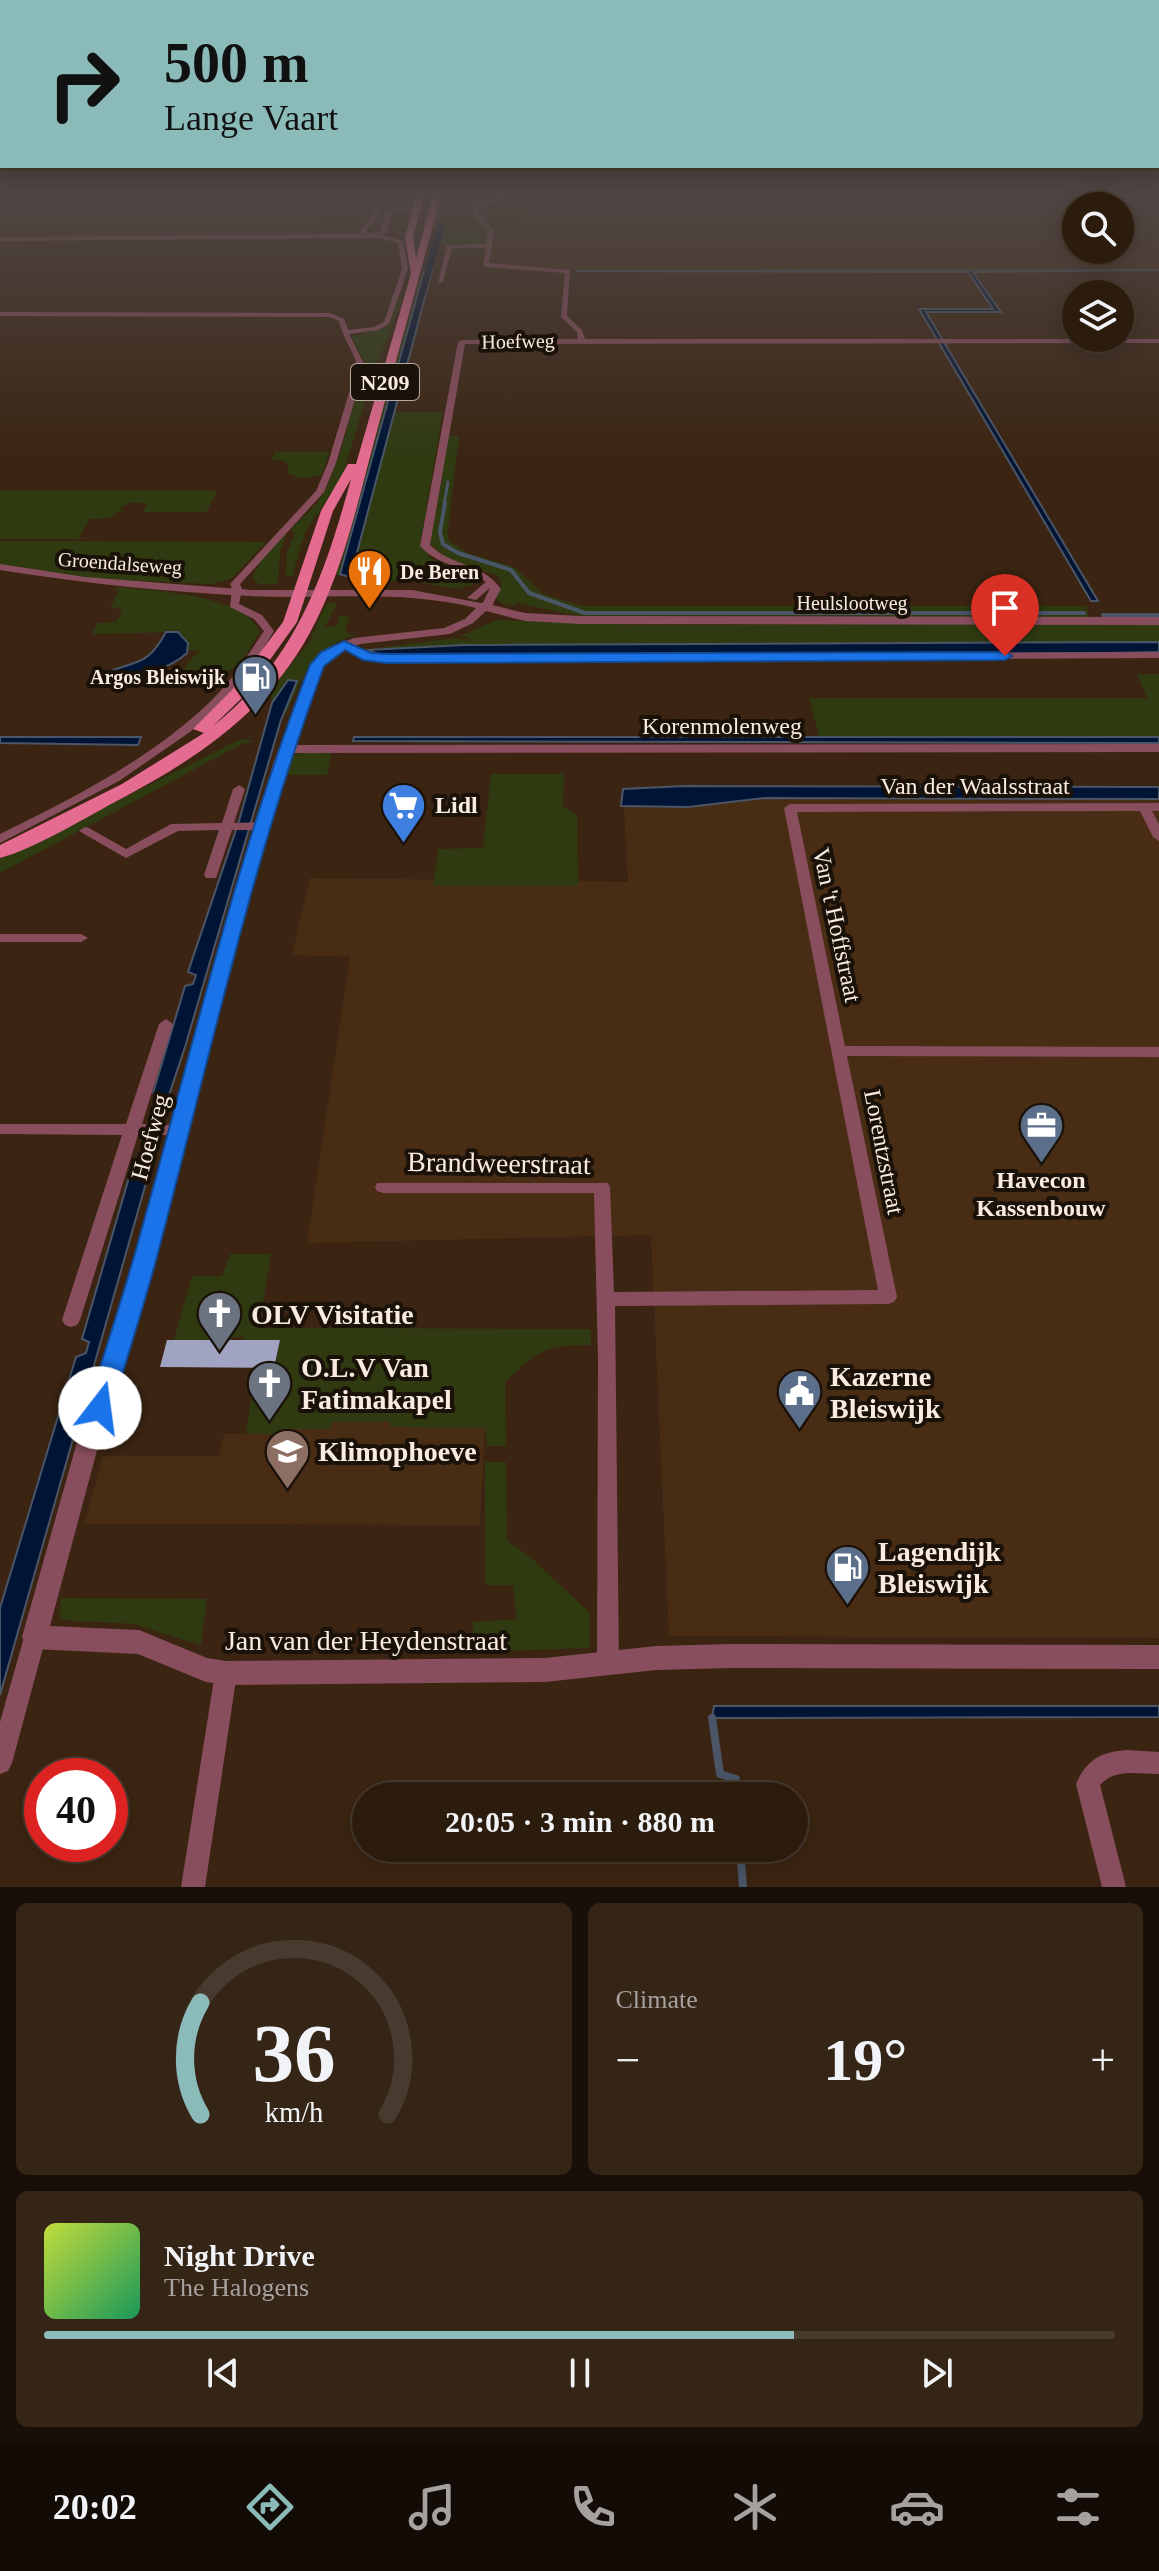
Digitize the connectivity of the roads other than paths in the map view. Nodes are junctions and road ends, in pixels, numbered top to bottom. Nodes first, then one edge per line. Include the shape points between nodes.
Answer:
1 (401, 280) edge
2 (410, 280) edge
3 (416, 280) edge
4 (567, 280) edge
5 (0, 314) edge
6 (344, 333) junction
7 (582, 341) junction
8 (1159, 341) edge
9 (0, 567) edge
10 (492, 582) junction
11 (237, 589) junction
12 (324, 589) junction
13 (301, 590) junction
14 (470, 601) junction
15 (486, 605) junction
16 (1159, 621) edge
17 (452, 628) junction
18 (344, 645) junction
19 (1159, 655) edge
20 (1159, 748) edge
21 (285, 749) junction
22 (239, 789) dead end
23 (117, 791) junction
24 (1144, 807) junction
25 (1159, 807) edge
26 (790, 808) joint
27 (231, 826) junction
28 (259, 826) junction
29 (85, 831) dead end
30 (1159, 837) edge
31 (0, 839) edge
32 (0, 852) edge
33 (211, 875) dead end
34 (5, 938) edge
35 (81, 938) dead end
36 (0, 954) edge
37 (166, 1024) dead end
38 (840, 1051) junction
39 (1159, 1052) edge
40 (0, 1129) edge
41 (178, 1130) junction
42 (130, 1131) junction
43 (383, 1187) dead end
44 (604, 1299) junction
45 (71, 1320) dead end
46 (35, 1637) junction
47 (1159, 1657) edge
48 (608, 1665) junction
49 (226, 1673) junction
50 (0, 1763) edge
51 (1159, 1763) edge
52 (193, 1887) edge
53 (1114, 1887) edge

1 - 6 street via 381,328
2 - 13 main road, N209 via 352,468 327,511
3 - 12 main road, N209
4 - 7 street, Hoefweg via 564,317 580,331
5 - 6 street via 324,314 340,317
6 - 11 street via 361,366 326,479 309,506 263,550
7 - 8 street
7 - 10 street, Hoefweg via 462,342 425,546
9 - 11 street, Groendalseweg via 85,580
10 - 14 street
10 - 15 street via 496,589
11 - 13 street, Groendalseweg
11 - 31 street via 234,605 258,617 269,631 220,697 188,728 132,768
12 - 13 street, Groendalseweg
12 - 14 street, Heulslootweg
12 - 23 main road, N209 via 297,644 245,708 187,753
13 - 23 main road, N209 via 290,622 238,693 186,741
14 - 15 street, Heulslootweg
14 - 17 street
15 - 16 street, Heulslootweg via 525,617 620,621
15 - 17 street
17 - 18 street
18 - 19 street via 386,659
18 - 21 street, Hoefweg via 317,665
20 - 21 street, Korenmolenweg
21 - 28 street, Hoefweg
22 - 27 street
23 - 32 main road, N209
24 - 25 street, Van der Waalsstraat
24 - 26 street, Van der Waalsstraat
24 - 30 street
26 - 38 street, Van 't Hoffstraat
27 - 28 street
27 - 29 street via 175,827 126,854
27 - 33 street
28 - 41 street, Hoefweg
34 - 35 street
34 - 36 street
37 - 42 street, Hoefweg
38 - 39 street
38 - 44 street, Lorentzstraat via 888,1297
40 - 42 street
41 - 42 street
41 - 46 street, Hoefweg
42 - 45 street, Hoefweg
43 - 44 street, Brandweerstraat via 602,1187
44 - 48 street
46 - 49 street, Jan van der Heydenstraat via 139,1642
46 - 50 street, Hoefweg
47 - 48 street, Jan van der Heydenstraat via 730,1656
48 - 49 street, Jan van der Heydenstraat
49 - 52 street
51 - 53 street via 1104,1763 1088,1784

